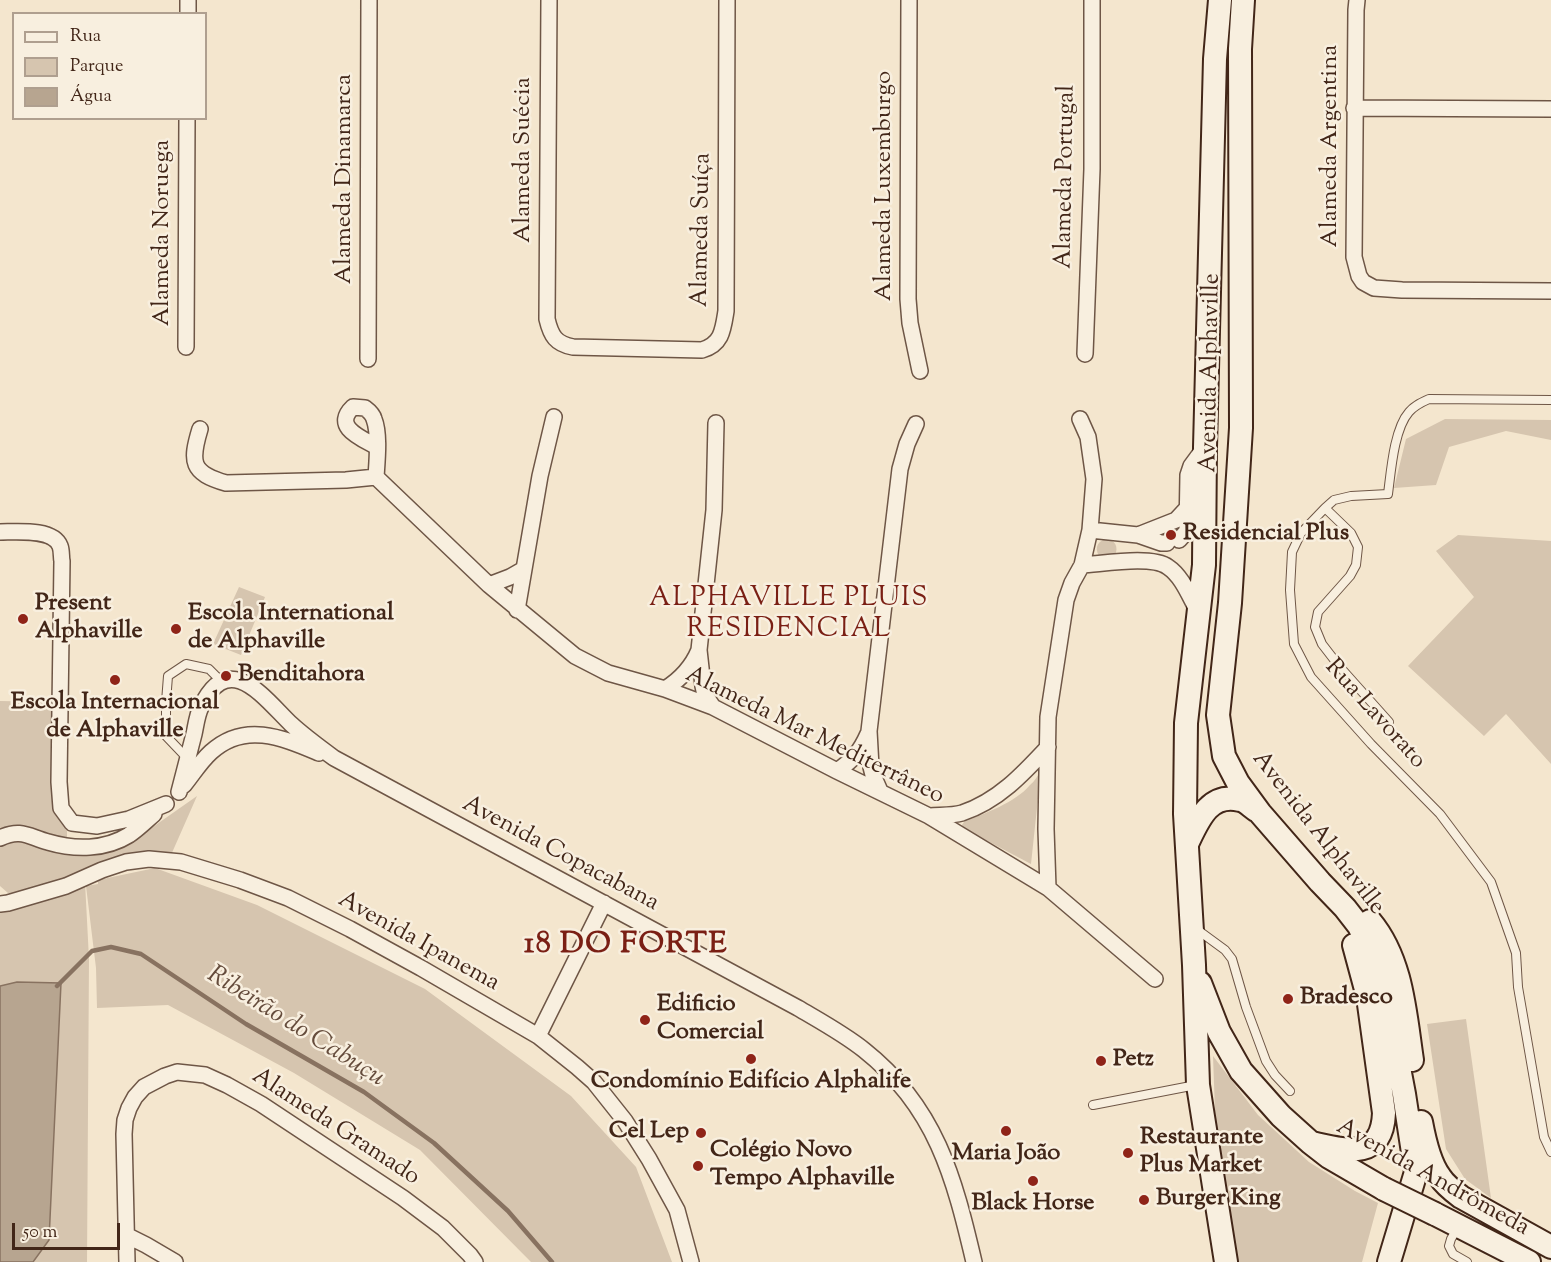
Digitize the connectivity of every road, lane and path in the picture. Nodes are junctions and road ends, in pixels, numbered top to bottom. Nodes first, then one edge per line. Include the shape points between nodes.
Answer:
1 (369, 0) edge
2 (549, 0) edge
3 (727, 0) edge
4 (909, 0) edge
5 (1092, 0) edge
6 (1220, 0) edge
7 (1243, 0) edge
8 (1357, 0) edge
9 (1354, 108) junction
10 (1551, 110) edge
11 (187, 120) edge
12 (1551, 291) edge
13 (547, 319) joint
14 (186, 347) dead end
15 (1085, 354) dead end
16 (368, 359) dead end
17 (920, 371) dead end
18 (1551, 400) edge
19 (554, 417) dead end
20 (1080, 419) dead end
21 (716, 423) dead end
22 (916, 424) dead end
23 (200, 429) dead end
24 (377, 447) dead end
25 (1205, 447) junction
26 (1240, 454) junction
27 (376, 477) junction
28 (1188, 507) junction
29 (1325, 508) junction
30 (1090, 530) junction
31 (0, 532) edge
32 (1134, 534) junction
33 (1127, 561) junction
34 (1082, 565) junction
35 (524, 569) junction
36 (489, 585) junction
37 (518, 610) junction
38 (1199, 615) junction
39 (699, 650) junction
40 (222, 682) junction
41 (666, 689) junction
42 (713, 707) junction
43 (1389, 722) dead end
44 (869, 731) junction
45 (1048, 747) junction
46 (188, 758) junction
47 (334, 758) junction
48 (837, 771) junction
49 (880, 791) junction
50 (179, 792) junction
51 (166, 804) junction
52 (1260, 813) junction
53 (929, 816) junction
54 (0, 838) edge
55 (1187, 844) junction
56 (1301, 859) junction
57 (1048, 888) junction
58 (3, 902) edge
59 (604, 903) junction
60 (1345, 908) junction
61 (1192, 925) junction
62 (1194, 965) junction
63 (1155, 979) dead end
64 (538, 1036) junction
65 (1198, 1085) junction
66 (1290, 1091) dead end
67 (1093, 1106) dead end
68 (1311, 1143) junction
69 (1551, 1152) edge
70 (1458, 1225) junction
71 (126, 1235) junction
72 (1551, 1247) edge
73 (127, 1262) edge
74 (175, 1262) edge
75 (475, 1262) edge
76 (691, 1262) edge
77 (975, 1262) edge
78 (1226, 1262) edge
79 (1389, 1262) edge
80 (1467, 1262) edge
81 (1528, 1262) edge

1 - 16 street, Alameda Dinamarca
2 - 13 street, Alameda Suécia
3 - 13 street, Alameda Suíça via 726,311 718,341 702,350 573,347 557,340
4 - 17 street, Alameda Luxemburgo via 908,299
5 - 15 street, Alameda Portugal via 1092,169
6 - 25 main road, Avenida Alphaville via 1215,59
7 - 26 main road, Avenida Alphaville
8 - 9 street, Alameda Argentina
9 - 10 street
9 - 12 street, Alameda Argentina via 1353,257 1363,282 1374,288 1402,290
11 - 14 street, Alameda Noruega
18 - 29 lane, Rua Lavorato via 1430,399 1418,404 1401,424 1388,494 1351,496 1334,500
19 - 35 street
20 - 30 street via 1088,437 1094,479
21 - 39 street via 714,510
22 - 44 street via 900,469
23 - 27 street via 194,460 209,478 226,483
24 - 27 street
25 - 26 main road via 1221,444
25 - 28 street via 1188,475
25 - 38 main road, Avenida Alphaville via 1204,565
26 - 52 main road, Avenida Alphaville via 1218,715 1224,756
27 - 36 street, Alameda Mar Mediterrâneo
28 - 32 street via 1176,520
28 - 32 street via 1187,531 1173,542 1161,543
29 - 43 lane via 1351,533 1358,547 1356,565 1318,612 1315,627 1339,666
29 - 69 lane, Rua Lavorato via 1301,533 1292,552 1294,644 1311,677 1440,814 1491,882 1516,953 1518,987 1544,1137
30 - 32 street
30 - 34 street
31 - 51 street via 36,532 55,539 60,547 61,808 72,823 98,826
32 - 33 street
33 - 34 street
33 - 38 street via 1153,561 1168,566 1180,579
34 - 45 street via 1066,600 1048,717
35 - 36 street
35 - 37 street
36 - 37 street, Alameda Mar Mediterrâneo
37 - 41 street, Alameda Mar Mediterrâneo via 575,656 608,673
38 - 55 main road, Avenida Alphaville via 1186,723
39 - 41 street via 690,667
39 - 42 street via 702,686
40 - 46 street via 208,694 200,709
40 - 46 lane via 208,669 186,664 168,676 166,736
40 - 47 street, Avenida Copacabana via 228,679 253,686
41 - 42 street, Alameda Mar Mediterrâneo
42 - 48 street, Alameda Mar Mediterrâneo
44 - 48 street via 862,749
44 - 49 street via 871,767
45 - 53 street via 1022,775 982,804 960,813
45 - 57 street
46 - 50 street
47 - 50 street, Avenida Copacabana via 285,739 243,735 211,752
47 - 59 street, Avenida Copacabana
48 - 49 street, Alameda Mar Mediterrâneo
49 - 53 street, Alameda Mar Mediterrâneo
50 - 51 street, Avenida Copacabana
51 - 54 street, Avenida Copacabana via 129,835 94,847 72,848 25,833
52 - 55 main road via 1242,800 1227,798 1214,802
52 - 56 main road, Avenida Alphaville
53 - 57 street, Alameda Mar Mediterrâneo
55 - 61 main road, Avenida Alphaville
56 - 60 main road, Avenida Alphaville
56 - 72 main road, Avenida Andrômeda via 1353,900 1378,931 1392,958 1403,1000 1422,1128 1440,1177 1461,1197
57 - 63 street, Alameda Mar Mediterrâneo
58 - 64 street, Avenida Ipanema via 66,886 126,862 181,862 288,898
59 - 64 street
59 - 77 street, Avenida Copacabana via 798,1008 864,1050 891,1075 910,1095 933,1131 949,1168
60 - 68 main road via 1368,998 1383,1125 1378,1138 1369,1146 1353,1151
60 - 79 main road, Avenida Alphaville via 1371,950 1385,994 1416,1172
61 - 62 main road, Avenida Alphaville
61 - 66 lane via 1232,959 1266,1061
62 - 65 main road, Avenida Alphaville
62 - 68 main road, Avenida Andrômeda via 1219,1032 1241,1071
64 - 76 street, Avenida Ipanema via 594,1082 625,1121 677,1210
65 - 67 lane
65 - 78 main road, Avenida Alphaville
68 - 70 main road, Avenida Andrômeda, bridge via 1353,1172
70 - 80 lane via 1449,1246 1453,1254
70 - 81 main road, Avenida Andrômeda
71 - 73 street
71 - 74 street
71 - 75 street, Alameda Gramado via 125,1120 144,1087 177,1072 205,1075 261,1104 443,1228

